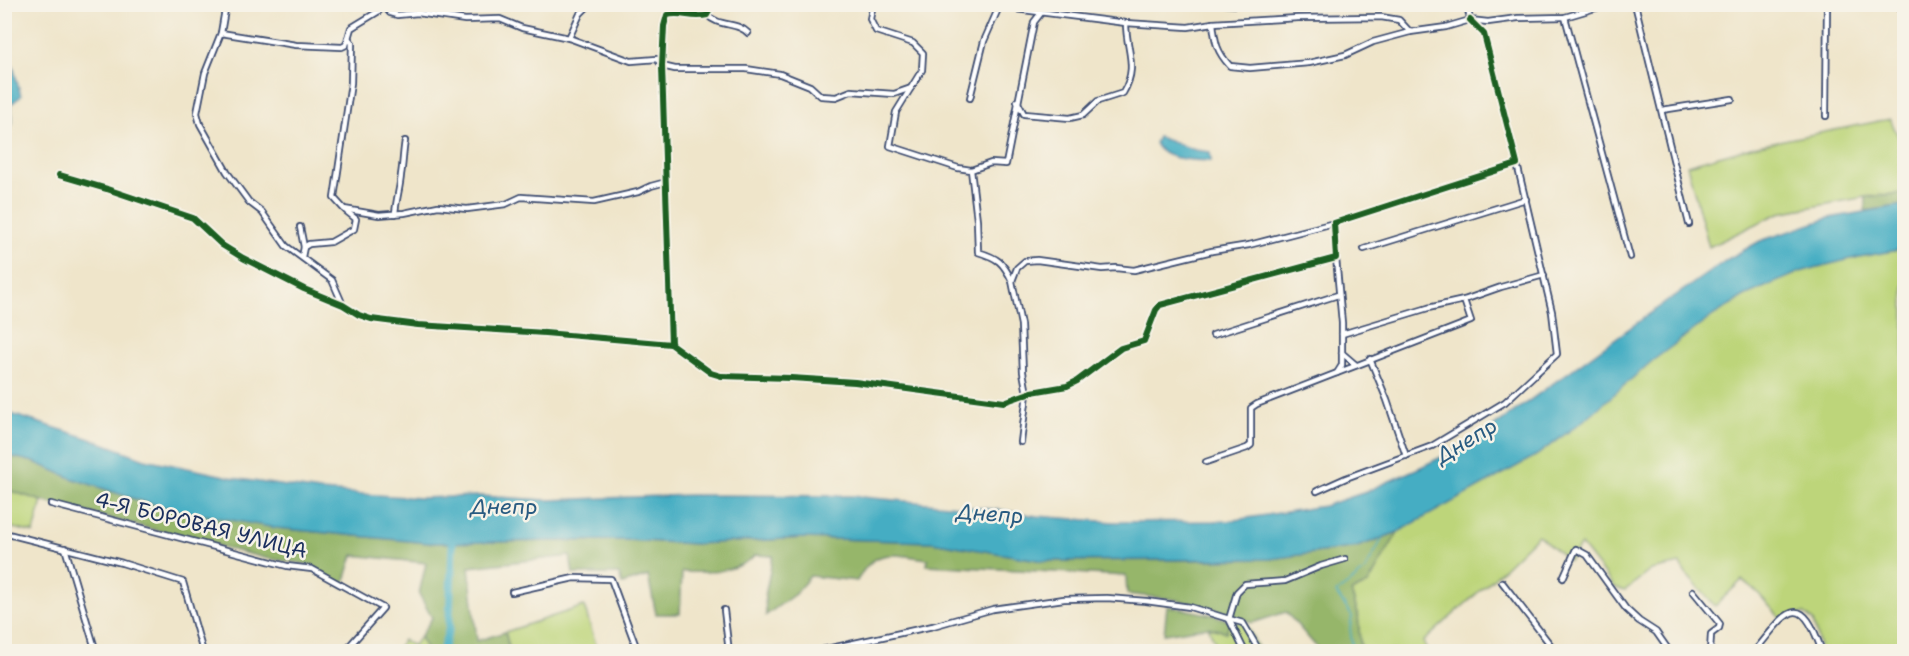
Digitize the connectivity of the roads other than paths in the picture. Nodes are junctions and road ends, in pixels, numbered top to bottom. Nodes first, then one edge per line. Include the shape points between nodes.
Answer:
1 (226, 4) edge
2 (590, 4) edge
3 (713, 4) edge
4 (873, 4) edge
5 (976, 4) edge
6 (1467, 4) edge
7 (1608, 4) edge
8 (1635, 4) edge
9 (1827, 4) edge
10 (1900, 4) edge
11 (384, 5) edge
12 (999, 8) junction
13 (1041, 13) junction
14 (708, 15) junction
15 (1565, 17) junction
16 (1470, 20) junction
17 (1126, 23) junction
18 (1213, 23) junction
19 (1905, 27) edge
20 (1410, 32) junction
21 (221, 33) junction
22 (748, 33) dead end
23 (348, 38) junction
24 (569, 38) junction
25 (662, 66) junction
26 (911, 88) junction
27 (970, 98) dead end
28 (1732, 99) dead end
29 (1017, 101) junction
30 (1662, 110) junction
31 (1905, 110) edge
32 (1826, 116) dead end
33 (1905, 124) edge
34 (405, 141) dead end
35 (1517, 164) junction
36 (971, 170) junction
37 (59, 175) dead end
38 (666, 182) junction
39 (1526, 199) junction
40 (344, 209) junction
41 (395, 214) junction
42 (1334, 223) junction
43 (1689, 224) dead end
44 (300, 227) dead end
45 (304, 247) junction
46 (1364, 249) dead end
47 (302, 257) junction
48 (1630, 257) dead end
49 (1336, 258) junction
50 (1544, 275) junction
51 (1012, 281) junction
52 (1338, 295) junction
53 (1464, 300) junction
54 (343, 305) junction
55 (1342, 334) junction
56 (1213, 335) dead end
57 (671, 344) junction
58 (1342, 353) junction
59 (1370, 359) junction
60 (1356, 365) junction
61 (1337, 373) junction
62 (1027, 394) junction
63 (1021, 442) dead end
64 (1406, 456) junction
65 (1206, 462) dead end
66 (1317, 490) dead end
67 (51, 504) dead end
68 (4, 533) edge
69 (65, 548) junction
70 (1345, 559) dead end
71 (1563, 578) dead end
72 (1502, 582) dead end
73 (1693, 591) dead end
74 (512, 592) dead end
75 (724, 610) dead end
76 (1229, 619) junction
77 (96, 651) edge
78 (203, 651) edge
79 (344, 651) edge
80 (638, 651) edge
81 (729, 651) edge
82 (750, 651) edge
83 (783, 651) edge
84 (788, 651) edge
85 (1245, 651) edge
86 (1260, 651) edge
87 (1556, 651) edge
88 (1670, 651) edge
89 (1710, 651) edge
90 (1754, 651) edge
91 (1822, 651) edge

1 - 21 street
2 - 24 street via 580,14
3 - 14 street
4 - 26 street via 870,19 876,31 913,42 923,53 922,70
5 - 12 street
6 - 16 street
7 - 15 street
8 - 30 street
9 - 32 street
10 - 19 street
11 - 23 street via 351,28
11 - 24 street via 390,14 500,19
12 - 13 street
12 - 27 street via 984,42
13 - 17 street
13 - 29 street via 1034,22
14 - 22 street via 713,21 744,28
14 - 25 street via 667,15
15 - 16 street
15 - 48 street
16 - 20 street
16 - 35 street via 1484,34
17 - 18 street via 1188,27
17 - 29 street via 1132,67 1123,93 1098,101 1083,115 1070,118 1024,114
18 - 20 street via 1381,17 1399,20
18 - 20 street via 1219,54 1230,66 1250,68 1309,63 1345,55
21 - 23 street via 297,45 342,47
21 - 47 street via 205,73 197,113 200,124 249,202 286,246
23 - 40 street via 351,83 334,198
24 - 25 street via 631,62 657,59
25 - 26 street via 780,74 828,97 851,91 894,94
25 - 38 street
26 - 36 street via 896,112 890,146
28 - 30 street
29 - 36 street via 1006,164 991,163
30 - 43 street
31 - 33 street
34 - 41 street
35 - 39 street
35 - 42 street
36 - 51 street via 978,252 1004,264
37 - 54 street via 193,218 243,258
38 - 41 street via 594,202 521,197 506,204 467,210 438,206
38 - 57 street
39 - 46 street
39 - 50 street
40 - 41 street
40 - 45 street via 356,219 354,229 331,242
42 - 49 street
42 - 51 street via 1134,270 1025,261
44 - 45 street
45 - 47 street
47 - 54 street via 332,280
49 - 52 street
49 - 62 street via 1160,305 1144,340 1121,348 1067,386
50 - 53 street
50 - 64 street via 1557,354 1505,402 1432,446
51 - 62 street via 1021,325
52 - 55 street
52 - 56 street
53 - 55 street
53 - 59 street via 1471,321
54 - 57 street via 371,319 418,325
55 - 58 street
57 - 62 street via 721,376 855,382 1004,402
58 - 60 street
58 - 61 street
59 - 60 street
59 - 64 street
60 - 61 street
61 - 65 street via 1251,408 1251,445
62 - 63 street
64 - 66 street
67 - 79 street, 4-Я БОРОВАЯ УЛИЦА via 312,570 383,608
68 - 69 street
69 - 77 street
69 - 78 street via 183,582
70 - 76 street via 1285,581 1245,584 1237,592
71 - 88 street via 1576,549 1587,555 1626,609 1656,632
72 - 87 street
73 - 89 street via 1720,624 1711,634
74 - 80 street via 574,579 610,579
75 - 81 street
76 - 84 street via 1190,607 1146,601 1064,599 993,609 822,650
76 - 85 street
76 - 86 street via 1243,623
82 - 83 street
90 - 91 street via 1786,615 1795,612 1809,620

